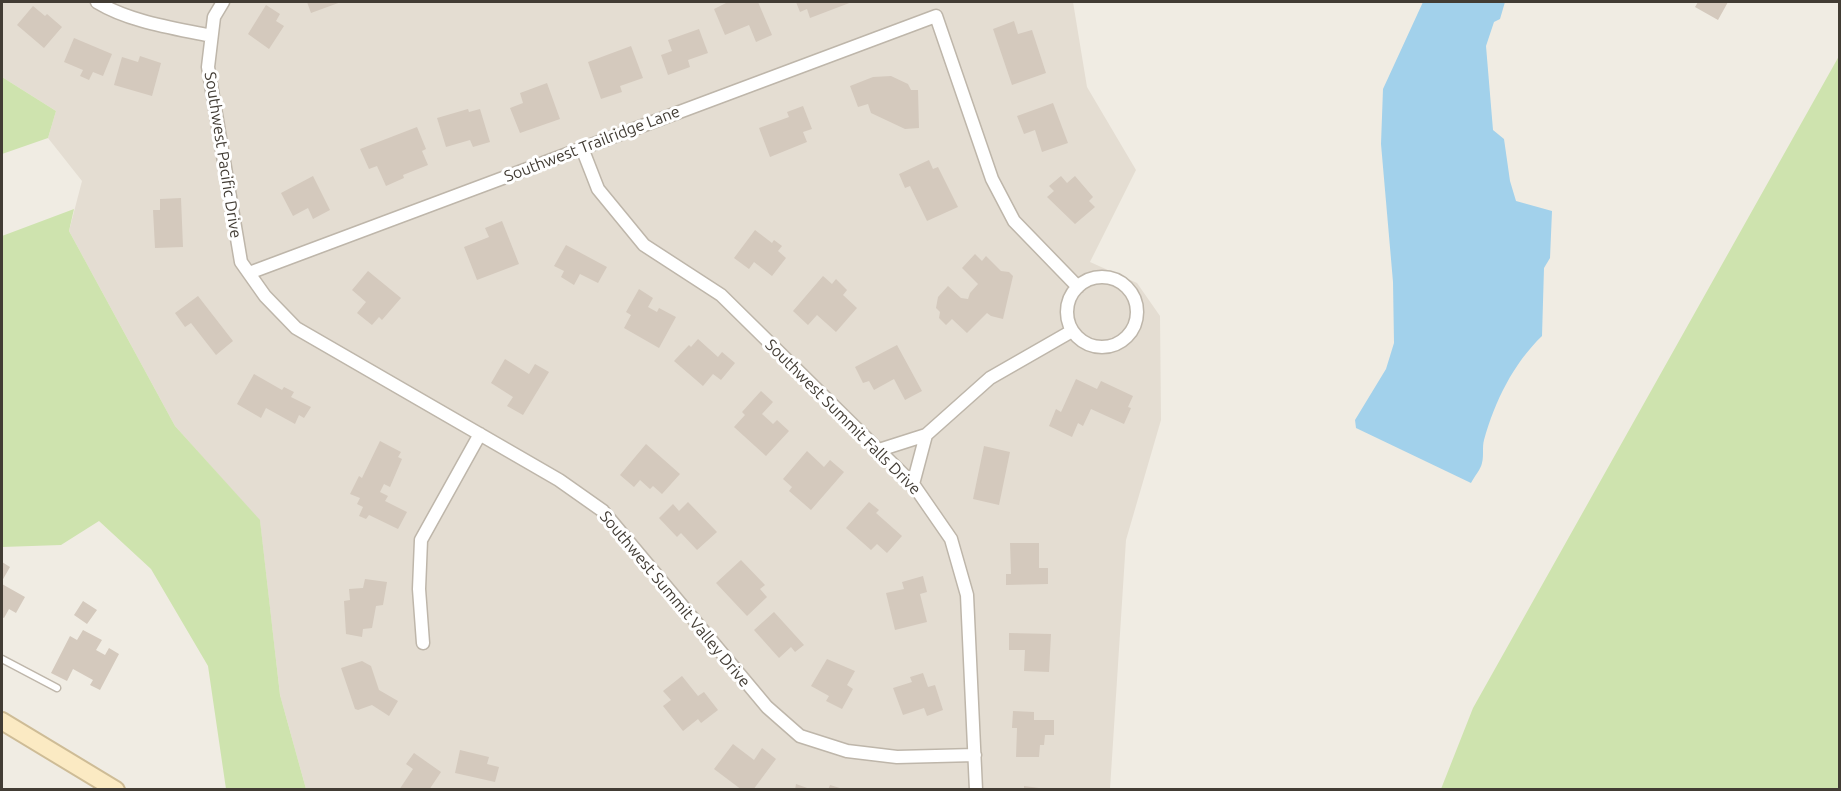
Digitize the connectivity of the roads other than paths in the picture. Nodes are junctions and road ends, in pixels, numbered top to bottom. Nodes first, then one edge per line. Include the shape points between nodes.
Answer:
1 (97, 2) edge
2 (223, 2) edge
3 (211, 36) junction
4 (582, 148) junction
5 (249, 273) junction
6 (1078, 287) junction
7 (1072, 331) junction
8 (480, 434) junction
9 (926, 435) junction
10 (879, 450) junction
11 (913, 484) junction
12 (423, 643) dead end
13 (2, 659) edge
14 (57, 688) dead end
15 (2, 721) edge
16 (975, 754) junction
17 (116, 789) edge
18 (976, 789) edge

1 - 3 street via 158,24
2 - 3 street, Southwest Pacific Drive via 214,17
3 - 5 street, Southwest Pacific Drive via 208,67 241,262
4 - 5 street, Southwest Trailridge Lane
4 - 6 street, Southwest Trailridge Lane via 936,16 992,179 1014,221
4 - 10 street, Southwest Summit Falls Drive via 598,189 644,245 721,294
5 - 8 street, Southwest Summit Valley Drive via 296,328
6 - 7 street via 1067,308
6 - 7 street via 1099,278 1121,283 1135,301 1136,323 1122,341 1112,346 1090,345
7 - 9 street via 990,378
8 - 12 street via 421,540
8 - 16 street, Southwest Summit Valley Drive via 603,511 767,707 800,736 848,751 897,757
9 - 10 street
9 - 11 street
10 - 11 street, Southwest Summit Falls Drive
11 - 16 street, Southwest Summit Falls Drive via 951,539 968,595
13 - 14 lane
15 - 17 street
16 - 18 street, Southwest Summit Falls Drive

